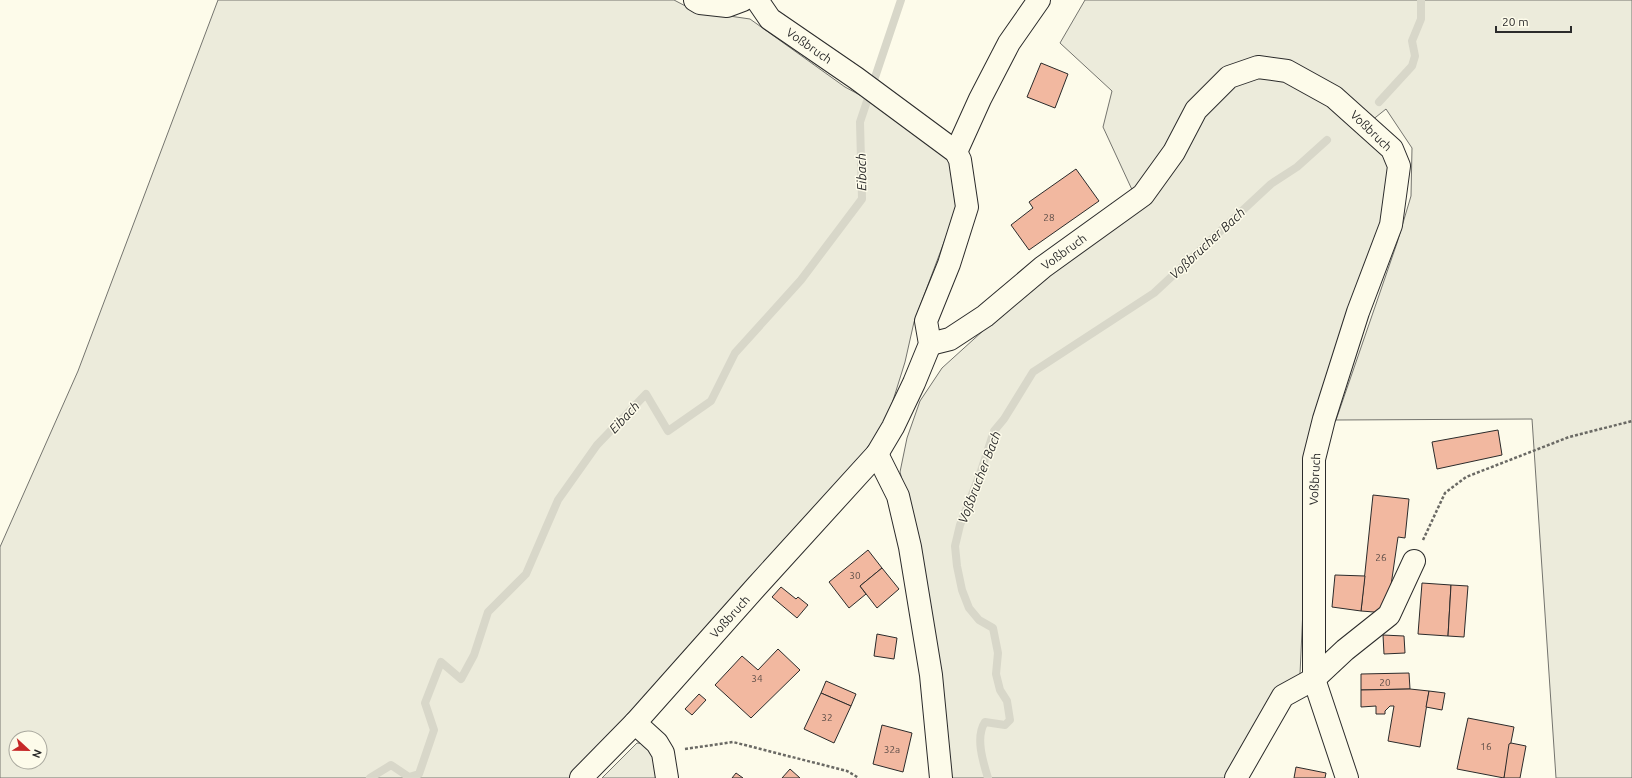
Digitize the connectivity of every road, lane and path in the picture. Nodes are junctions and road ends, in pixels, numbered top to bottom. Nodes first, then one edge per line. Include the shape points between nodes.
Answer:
1 (695, 0) edge
2 (743, 0) edge
3 (757, 0) edge
4 (1039, 0) edge
5 (956, 152) junction
6 (930, 344) junction
7 (1632, 421) edge
8 (877, 454) junction
9 (1414, 561) joint
10 (1314, 679) junction
11 (635, 724) junction
12 (663, 753) junction
13 (581, 778) edge
14 (667, 778) edge
15 (859, 778) edge
16 (941, 778) edge
17 (1236, 778) edge
18 (1346, 778) edge

1 - 2 street via 700,3 727,6
3 - 5 street, Voßbruch via 770,19 856,78
4 - 5 street via 1006,50
5 - 6 street via 960,160 967,207 949,264 926,321
6 - 8 street, Voßbruch via 893,427
6 - 10 street, Voßbruch via 950,339 985,316 1043,267 1143,195 1174,152 1196,110 1229,77 1258,67 1287,71 1334,97 1392,149 1399,166 1391,225 1358,312 1314,459
7 - 9 path via 1569,437 1466,477 1445,493
8 - 11 street, Voßbruch via 756,586
8 - 16 street via 898,496 910,547 931,675
9 - 10 street via 1389,615
10 - 17 street via 1283,696
10 - 18 street, Voßbruch
11 - 12 street via 657,743
11 - 13 street, Voßbruch
12 - 14 street
12 - 15 path via 733,742 847,771

